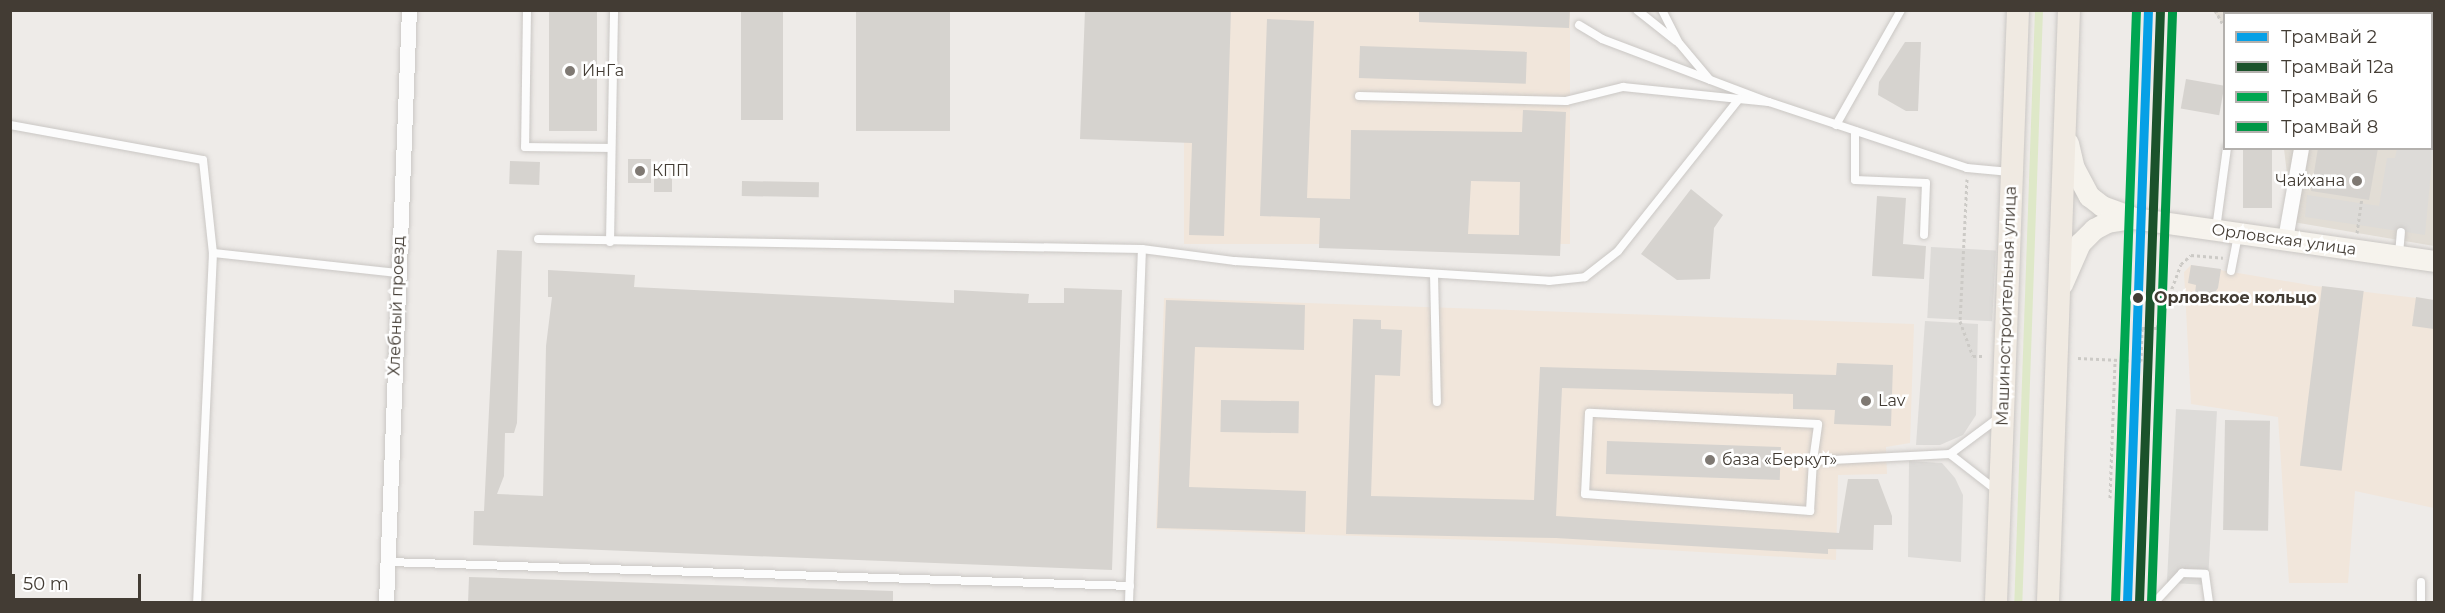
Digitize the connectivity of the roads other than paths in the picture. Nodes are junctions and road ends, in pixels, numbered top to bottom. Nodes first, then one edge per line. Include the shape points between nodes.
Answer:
1 (409, 10) edge
2 (527, 10) edge
3 (614, 10) edge
4 (1637, 10) edge
5 (1662, 10) edge
6 (1901, 10) edge
7 (2018, 10) edge
8 (2069, 10) edge
9 (1579, 25) dead end
10 (1679, 43) junction
11 (1711, 81) junction
12 (1359, 96) dead end
13 (1739, 99) junction
14 (1769, 102) junction
15 (10, 125) edge
16 (1836, 125) junction
17 (2065, 128) junction
18 (1856, 131) junction
19 (611, 148) junction
20 (2227, 150) edge
21 (2301, 150) edge
22 (2012, 172) junction
23 (2133, 218) junction
24 (2216, 230) junction
25 (2401, 232) dead end
26 (2238, 234) junction
27 (1924, 235) dead end
28 (538, 239) dead end
29 (2285, 239) junction
30 (610, 242) junction
31 (1142, 249) junction
32 (213, 253) junction
33 (2398, 256) junction
34 (2434, 261) edge
35 (2231, 271) dead end
36 (399, 273) junction
37 (1434, 274) junction
38 (2059, 299) junction
39 (1437, 402) dead end
40 (2003, 413) junction
41 (1950, 454) junction
42 (1813, 461) junction
43 (2000, 494) junction
44 (387, 562) junction
45 (2421, 582) dead end
46 (1130, 586) junction
47 (196, 603) edge
48 (386, 603) edge
49 (1129, 603) edge
50 (1996, 603) edge
51 (2048, 603) edge
52 (2155, 603) edge
53 (2209, 603) edge
54 (2421, 603) edge

1 - 36 street, Хлебный проезд
2 - 19 lane via 525,147
3 - 19 lane
4 - 10 lane
5 - 10 lane
6 - 16 lane
7 - 22 main road, Машиностроительная улица
8 - 17 main road
9 - 11 lane via 1602,39
10 - 11 lane
11 - 14 lane
12 - 13 lane via 1566,101 1623,87
13 - 14 lane
13 - 37 lane via 1618,251 1585,277 1549,281
14 - 16 lane
15 - 32 lane via 203,160
16 - 18 lane
17 - 23 street via 2074,168 2089,196 2102,206
17 - 38 main road
18 - 22 lane via 1967,168
18 - 27 lane via 1855,180 1926,183
19 - 30 lane
20 - 24 lane
21 - 29 street
22 - 40 main road, Машиностроительная улица
23 - 24 street, Орловская улица
23 - 38 street via 2107,222 2080,243 2064,275
24 - 26 street, Орловская улица
25 - 33 lane
26 - 29 street, Орловская улица
26 - 35 lane
28 - 30 lane
29 - 33 street, Орловская улица
30 - 31 lane
31 - 37 lane via 1235,261
31 - 46 lane
32 - 36 lane
32 - 47 lane
33 - 34 street, Орловская улица
36 - 44 street, Хлебный проезд
37 - 39 lane
38 - 51 main road
40 - 41 lane
40 - 43 main road, Машиностроительная улица
41 - 42 lane
41 - 43 lane
42 - 42 lane via 1810,511 1585,494 1589,414 1818,424
43 - 50 main road, Машиностроительная улица
44 - 46 lane
44 - 48 street, Хлебный проезд
45 - 54 lane
46 - 49 lane
52 - 53 lane via 2182,573 2205,574

